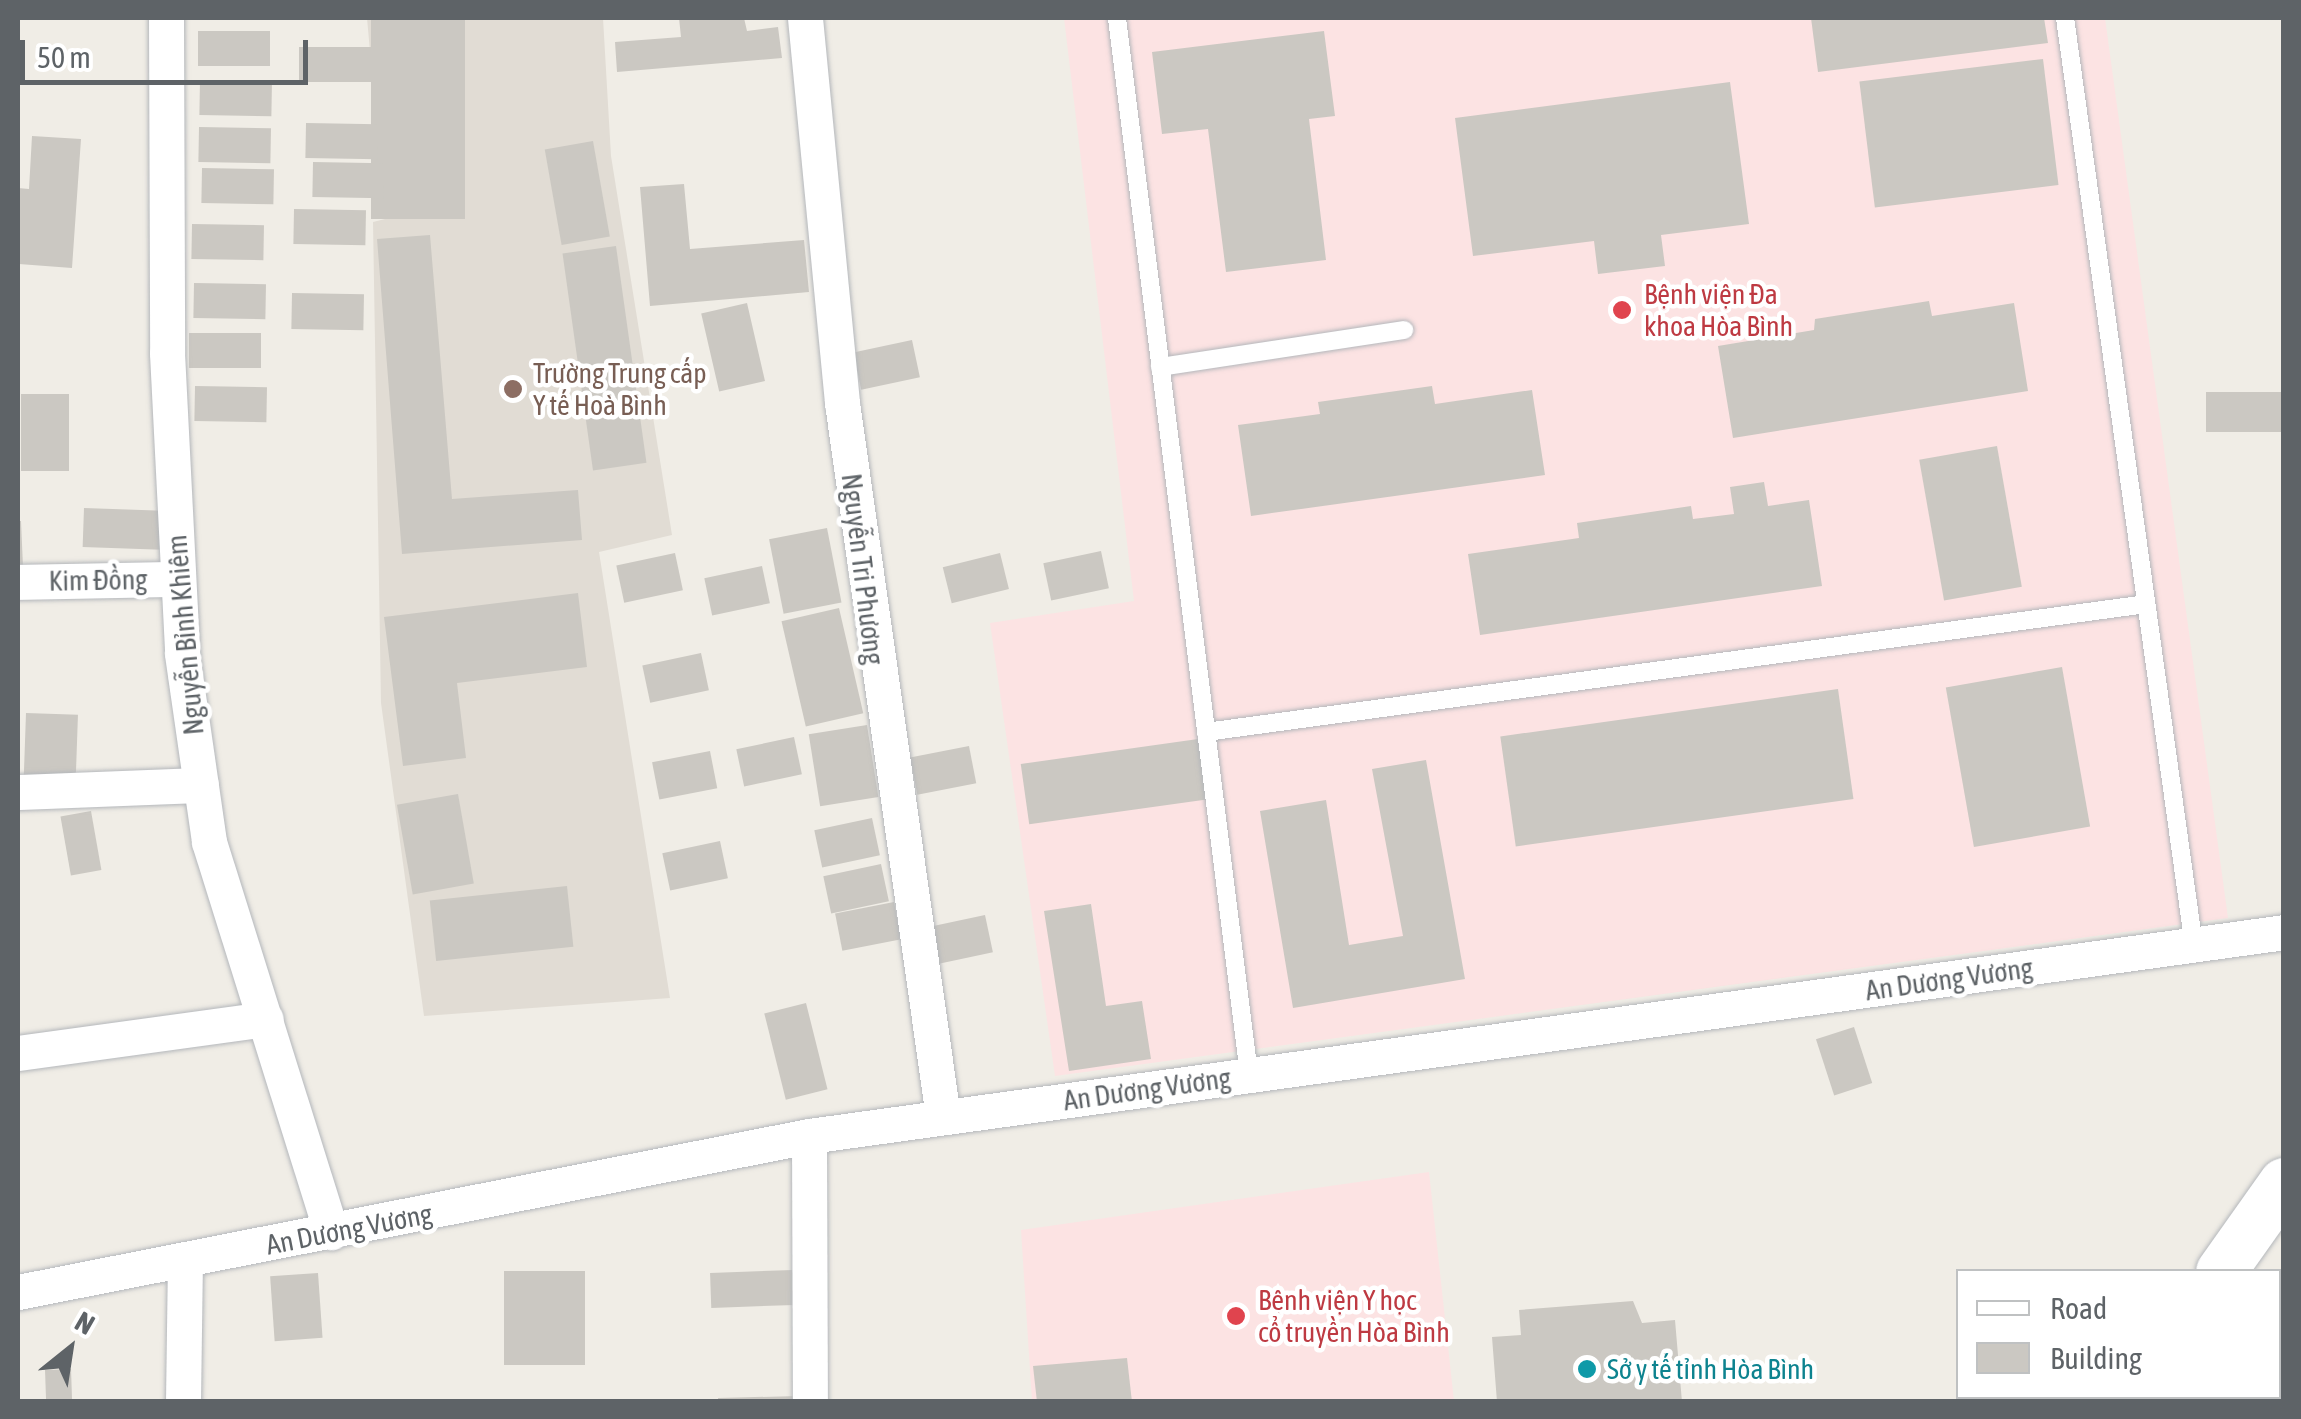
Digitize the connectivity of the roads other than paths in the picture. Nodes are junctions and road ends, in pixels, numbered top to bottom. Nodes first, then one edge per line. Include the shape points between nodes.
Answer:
1 (166, 18) edge
2 (805, 18) edge
3 (1117, 18) edge
4 (2064, 18) edge
5 (1404, 330) dead end
6 (1160, 367) junction
7 (178, 579) junction
8 (18, 582) edge
9 (2146, 604) junction
10 (1206, 732) junction
11 (201, 785) junction
12 (18, 792) edge
13 (2284, 932) edge
14 (2194, 946) junction
15 (266, 1019) junction
16 (18, 1053) edge
17 (1249, 1075) junction
18 (943, 1118) junction
19 (809, 1136) junction
20 (2284, 1183) edge
21 (330, 1232) junction
22 (186, 1262) junction
23 (2223, 1269) edge
24 (18, 1292) edge
25 (182, 1402) edge
26 (810, 1402) edge

1 - 7 street, Nguyễn Bỉnh Khiêm via 168,353
2 - 18 street, Nguyễn Tri Phương via 842,403
3 - 6 lane
4 - 9 lane
5 - 6 lane
6 - 10 lane
7 - 8 street, Kim Đồng
7 - 11 street, Nguyễn Bỉnh Khiêm
9 - 10 lane
9 - 14 lane
10 - 17 lane
11 - 12 street
11 - 15 street, Nguyễn Bỉnh Khiêm via 210,842
13 - 14 street, An Dương Vương
14 - 17 street, An Dương Vương
15 - 16 street
15 - 21 street, Nguyễn Bỉnh Khiêm
17 - 18 street, An Dương Vương
18 - 19 street, An Dương Vương
19 - 21 street, An Dương Vương
19 - 26 street
20 - 23 main road
21 - 22 street, An Dương Vương
22 - 24 street, An Dương Vương
22 - 25 street

